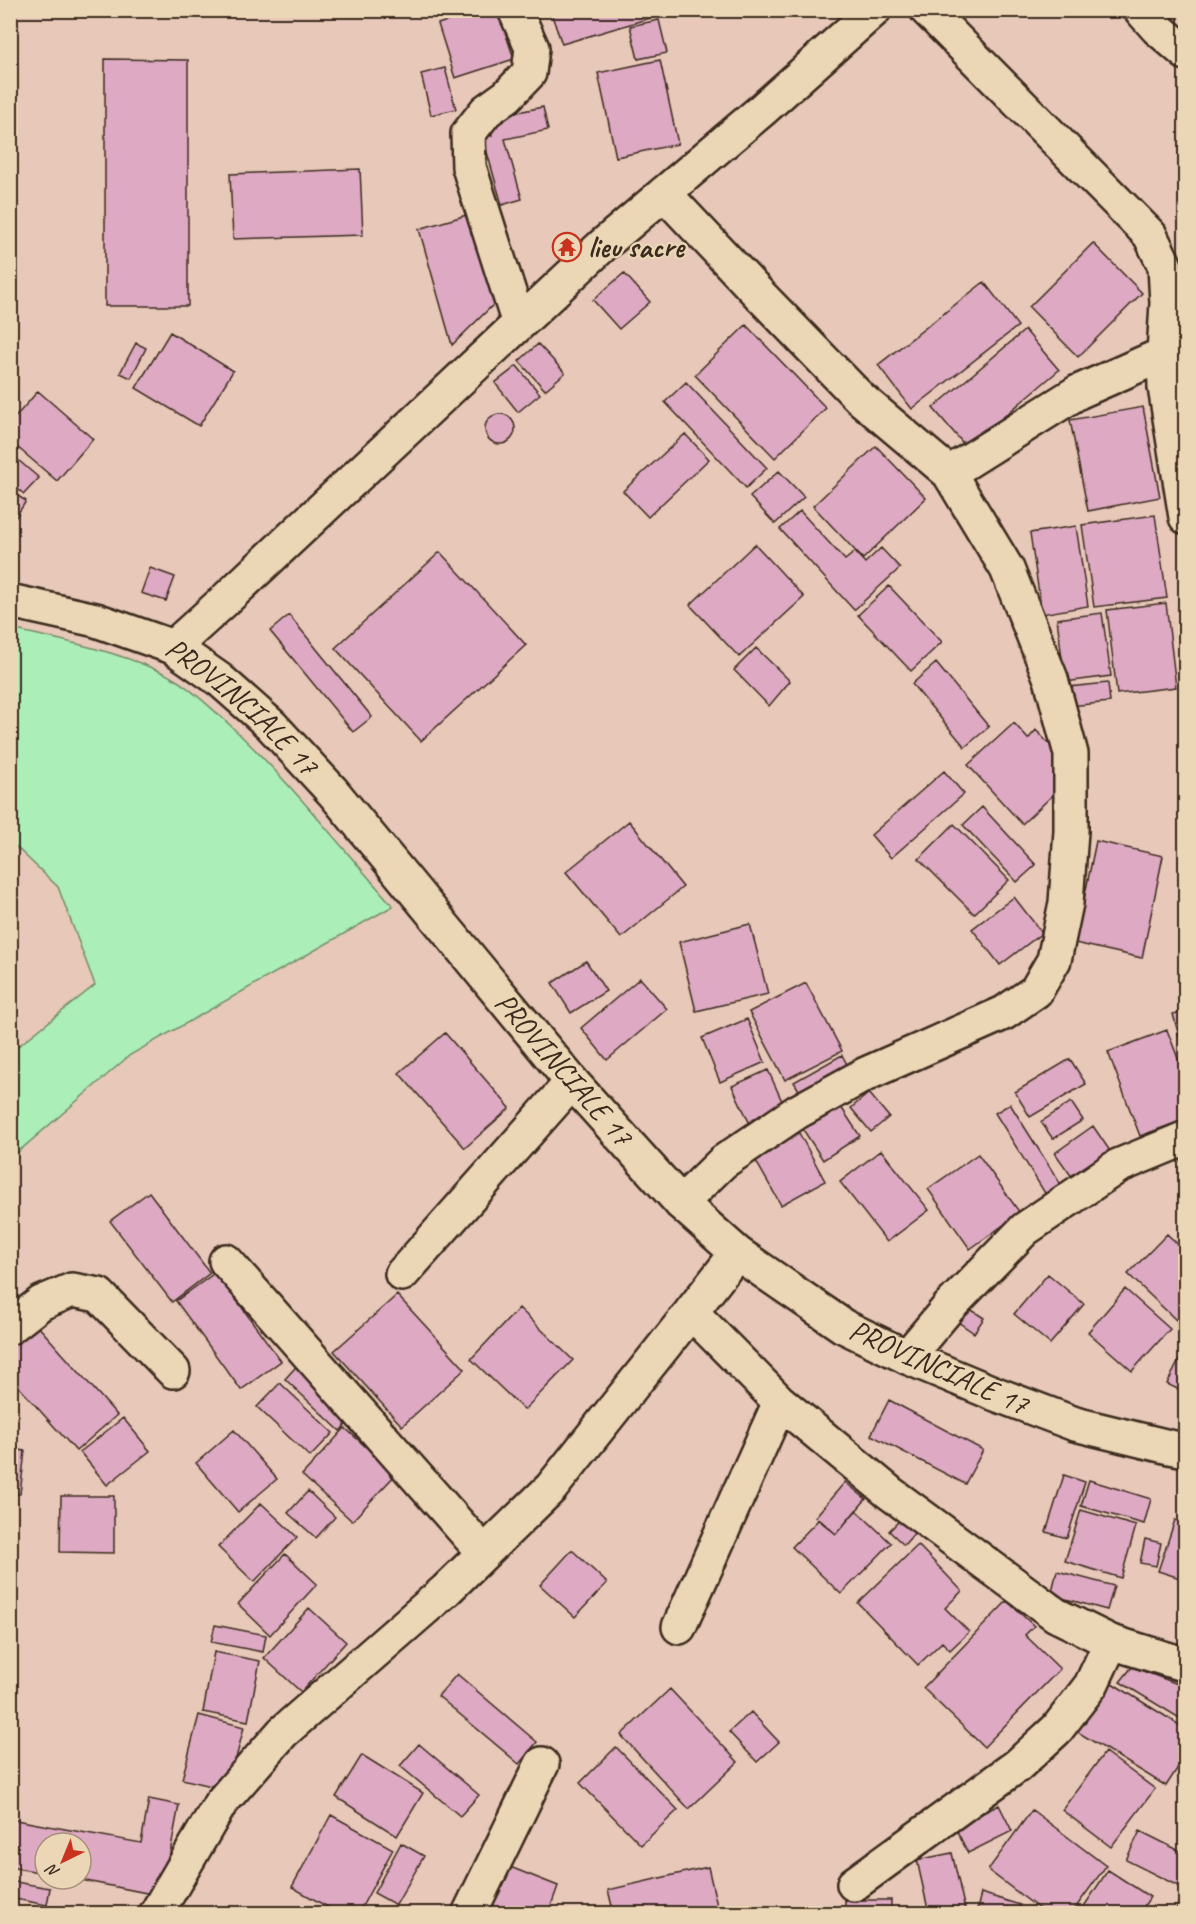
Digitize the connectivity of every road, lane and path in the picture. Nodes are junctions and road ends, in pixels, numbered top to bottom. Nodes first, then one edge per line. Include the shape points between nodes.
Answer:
1 (515, 10) edge
2 (874, 10) edge
3 (927, 10) edge
4 (1142, 10) edge
5 (1185, 53) edge
6 (664, 193) junction
7 (519, 324) junction
8 (1164, 354) junction
9 (949, 473) junction
10 (1185, 518) edge
11 (10, 601) edge
12 (173, 646) junction
13 (572, 1083) junction
14 (1185, 1138) edge
15 (681, 1203) junction
16 (737, 1253) junction
17 (226, 1261) dead end
18 (402, 1275) dead end
19 (691, 1312) junction
20 (10, 1327) edge
21 (907, 1357) junction
22 (173, 1371) dead end
23 (780, 1402) junction
24 (1185, 1450) edge
25 (484, 1553) junction
26 (679, 1627) dead end
27 (1111, 1642) junction
28 (1185, 1665) edge
29 (542, 1764) dead end
30 (854, 1884) dead end
31 (156, 1914) edge
32 (469, 1914) edge

1 - 7 street via 532,48 529,73 486,111 468,134 469,167
2 - 6 street
3 - 8 street via 1150,235 1165,266
4 - 5 street
6 - 7 street via 603,244
6 - 9 street via 860,398
7 - 12 street
8 - 9 street via 1078,392
8 - 10 street via 1165,387
9 - 15 street via 1007,569 1051,679 1071,754 1066,903 1054,960 1036,991 1004,1013 866,1074 796,1112 723,1162
11 - 12 street, PROVINCIALE 17 via 96,620
12 - 13 street, PROVINCIALE 17 via 220,680 271,725 326,784
13 - 15 street, PROVINCIALE 17
13 - 18 street
14 - 21 street via 1118,1166 1025,1229 949,1307
15 - 16 street, PROVINCIALE 17
16 - 19 street
16 - 21 street, PROVINCIALE 17 via 843,1326
17 - 25 street
19 - 23 street
19 - 25 street via 551,1488
20 - 22 street via 41,1303 72,1290 99,1294
21 - 24 street, PROVINCIALE 17 via 1075,1424
23 - 26 street
23 - 27 street via 890,1492 1056,1615
25 - 31 street via 282,1732 220,1804
27 - 28 street
27 - 30 street via 1091,1685 1057,1729 1018,1765
29 - 32 street

